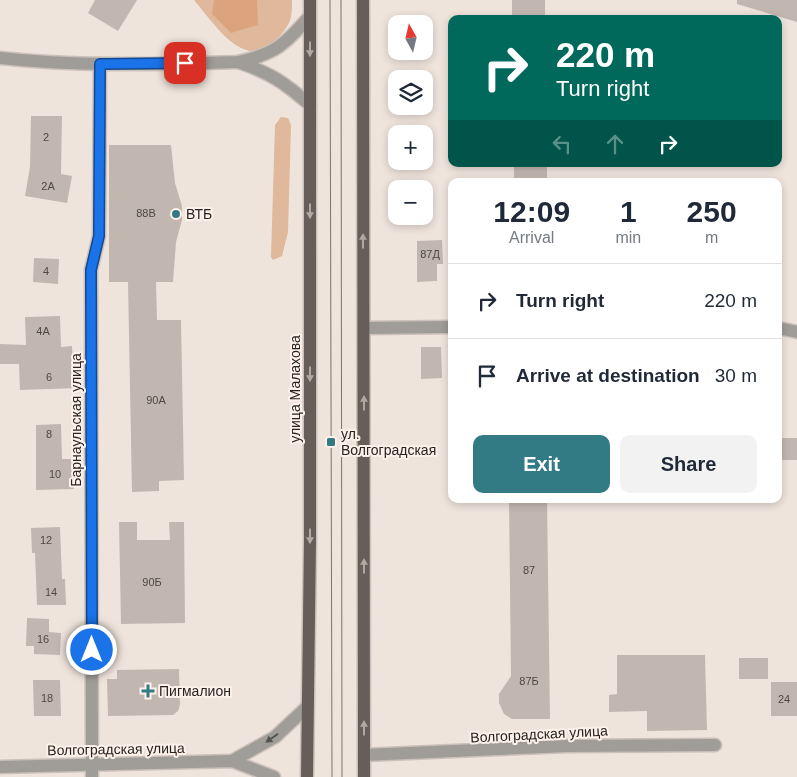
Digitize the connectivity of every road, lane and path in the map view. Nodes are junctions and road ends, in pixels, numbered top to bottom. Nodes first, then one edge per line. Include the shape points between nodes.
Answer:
1 (310, 0) edge
2 (363, 0) edge
3 (310, 16) junction
4 (0, 58) edge
5 (238, 62) junction
6 (100, 64) junction
7 (310, 105) junction
8 (448, 327) edge
9 (364, 328) junction
10 (782, 329) edge
11 (797, 332) edge
12 (306, 707) junction
13 (715, 746) dead end
14 (364, 755) junction
15 (232, 761) junction
16 (0, 767) edge
17 (92, 771) edge
18 (274, 777) edge
19 (307, 777) edge
20 (364, 777) edge

1 - 3 main road, улица Малахова
9 -> 2 main road
3 - 5 street via 278,49
3 -> 7 main road, улица Малахова
4 - 6 street via 41,63
5 - 6 street
5 - 7 street via 267,72
6 - 17 street, Барнаульская улица via 99,236 91,270
7 -> 12 main road, улица Малахова via 310,540
8 - 9 street
14 -> 9 main road
10 - 11 street
12 -> 15 street, Волгоградская улица via 275,737
12 - 19 main road, улица Малахова
13 - 14 street, Волгоградская улица via 574,746
14 - 20 main road
15 - 17 street, Волгоградская улица
15 - 18 street, Волгоградская улица
16 - 17 street, Волгоградская улица

